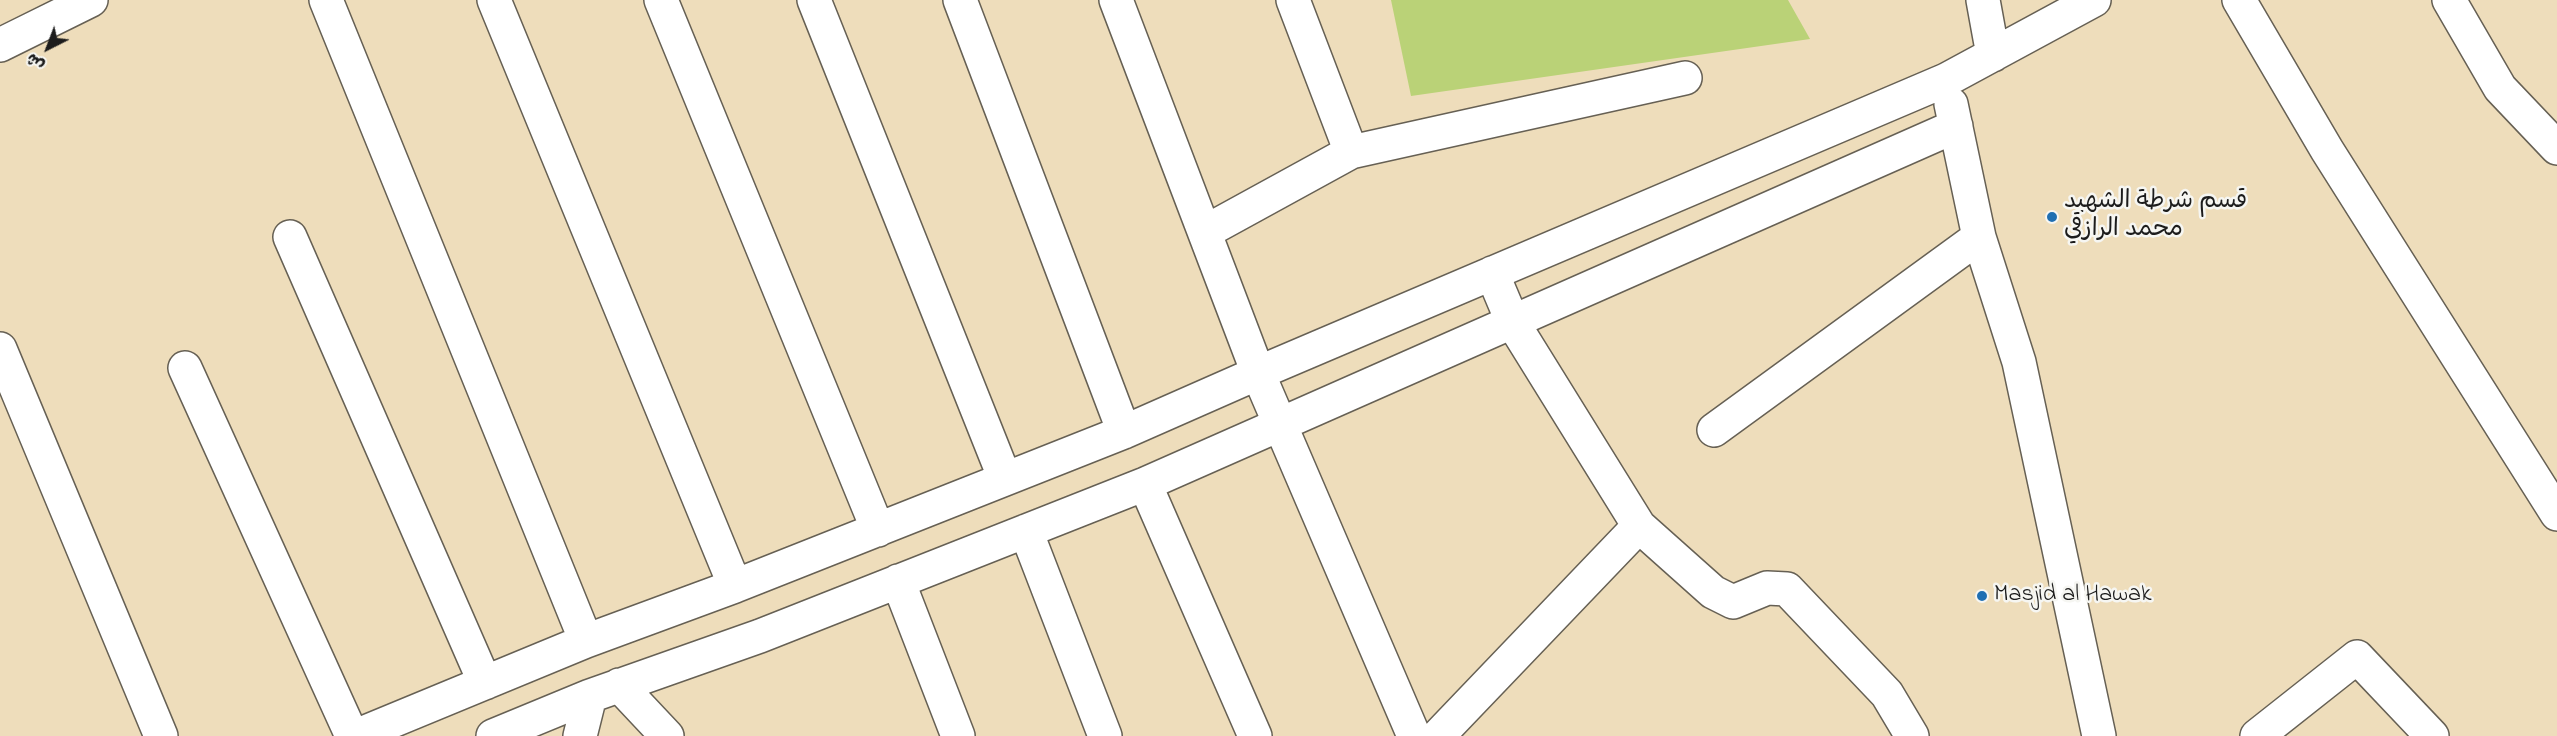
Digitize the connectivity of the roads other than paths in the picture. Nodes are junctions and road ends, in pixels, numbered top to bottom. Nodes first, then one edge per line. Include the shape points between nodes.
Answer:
1 (91, 0) edge
2 (326, 0) edge
3 (494, 0) edge
4 (661, 0) edge
5 (814, 0) edge
6 (960, 0) edge
7 (1116, 0) edge
8 (1293, 0) edge
9 (1983, 0) edge
10 (2094, 0) edge
11 (2239, 0) edge
12 (2449, 0) edge
13 (49, 10) edge
14 (0, 45) edge
15 (1993, 55) junction
16 (1685, 78) dead end
17 (1946, 80) junction
18 (1956, 126) junction
19 (2557, 148) edge
20 (1351, 152) junction
21 (1205, 232) junction
22 (290, 237) dead end
23 (1979, 237) junction
24 (1492, 273) junction
25 (1513, 323) junction
26 (0, 349) edge
27 (185, 368) dead end
28 (1258, 373) junction
29 (1281, 426) junction
30 (1714, 430) dead end
31 (1124, 432) junction
32 (1005, 479) junction
33 (1145, 484) junction
34 (2557, 514) edge
35 (1639, 526) junction
36 (878, 530) junction
37 (1026, 531) junction
38 (898, 581) junction
39 (735, 586) junction
40 (586, 641) junction
41 (484, 683) junction
42 (604, 691) junction
43 (161, 736) edge
44 (354, 736) edge
45 (493, 736) edge
46 (580, 736) edge
47 (667, 736) edge
48 (958, 736) edge
49 (1106, 736) edge
50 (1255, 736) edge
51 (1414, 736) edge
52 (1438, 736) edge
53 (1912, 736) edge
54 (2099, 736) edge
55 (2257, 736) edge
56 (2432, 736) edge

1 - 13 street
2 - 40 street
3 - 39 street
4 - 36 street
5 - 32 street
6 - 31 street
7 - 21 street
8 - 20 street
9 - 15 street
10 - 15 street
11 - 34 street via 2327,150
12 - 19 street via 2500,88
13 - 14 street
15 - 17 street
16 - 20 street
17 - 18 street
17 - 24 street
18 - 23 street
18 - 25 street
20 - 21 street
21 - 28 street
22 - 41 street
23 - 30 street
23 - 54 street via 2019,362
24 - 25 street
24 - 28 street
25 - 29 street
25 - 35 street
26 - 43 street
27 - 44 street
28 - 29 street
28 - 31 street
29 - 33 street
29 - 51 street
31 - 32 street
32 - 36 street
33 - 37 street
33 - 50 street
35 - 52 street
35 - 53 street via 1713,592 1733,602 1767,588 1787,589 1887,694
36 - 39 street
37 - 38 street
37 - 49 street
38 - 42 street via 760,636
38 - 48 street
39 - 40 street
40 - 41 street
41 - 44 street
42 - 45 street
42 - 46 street
42 - 47 street
55 - 56 street via 2357,657

